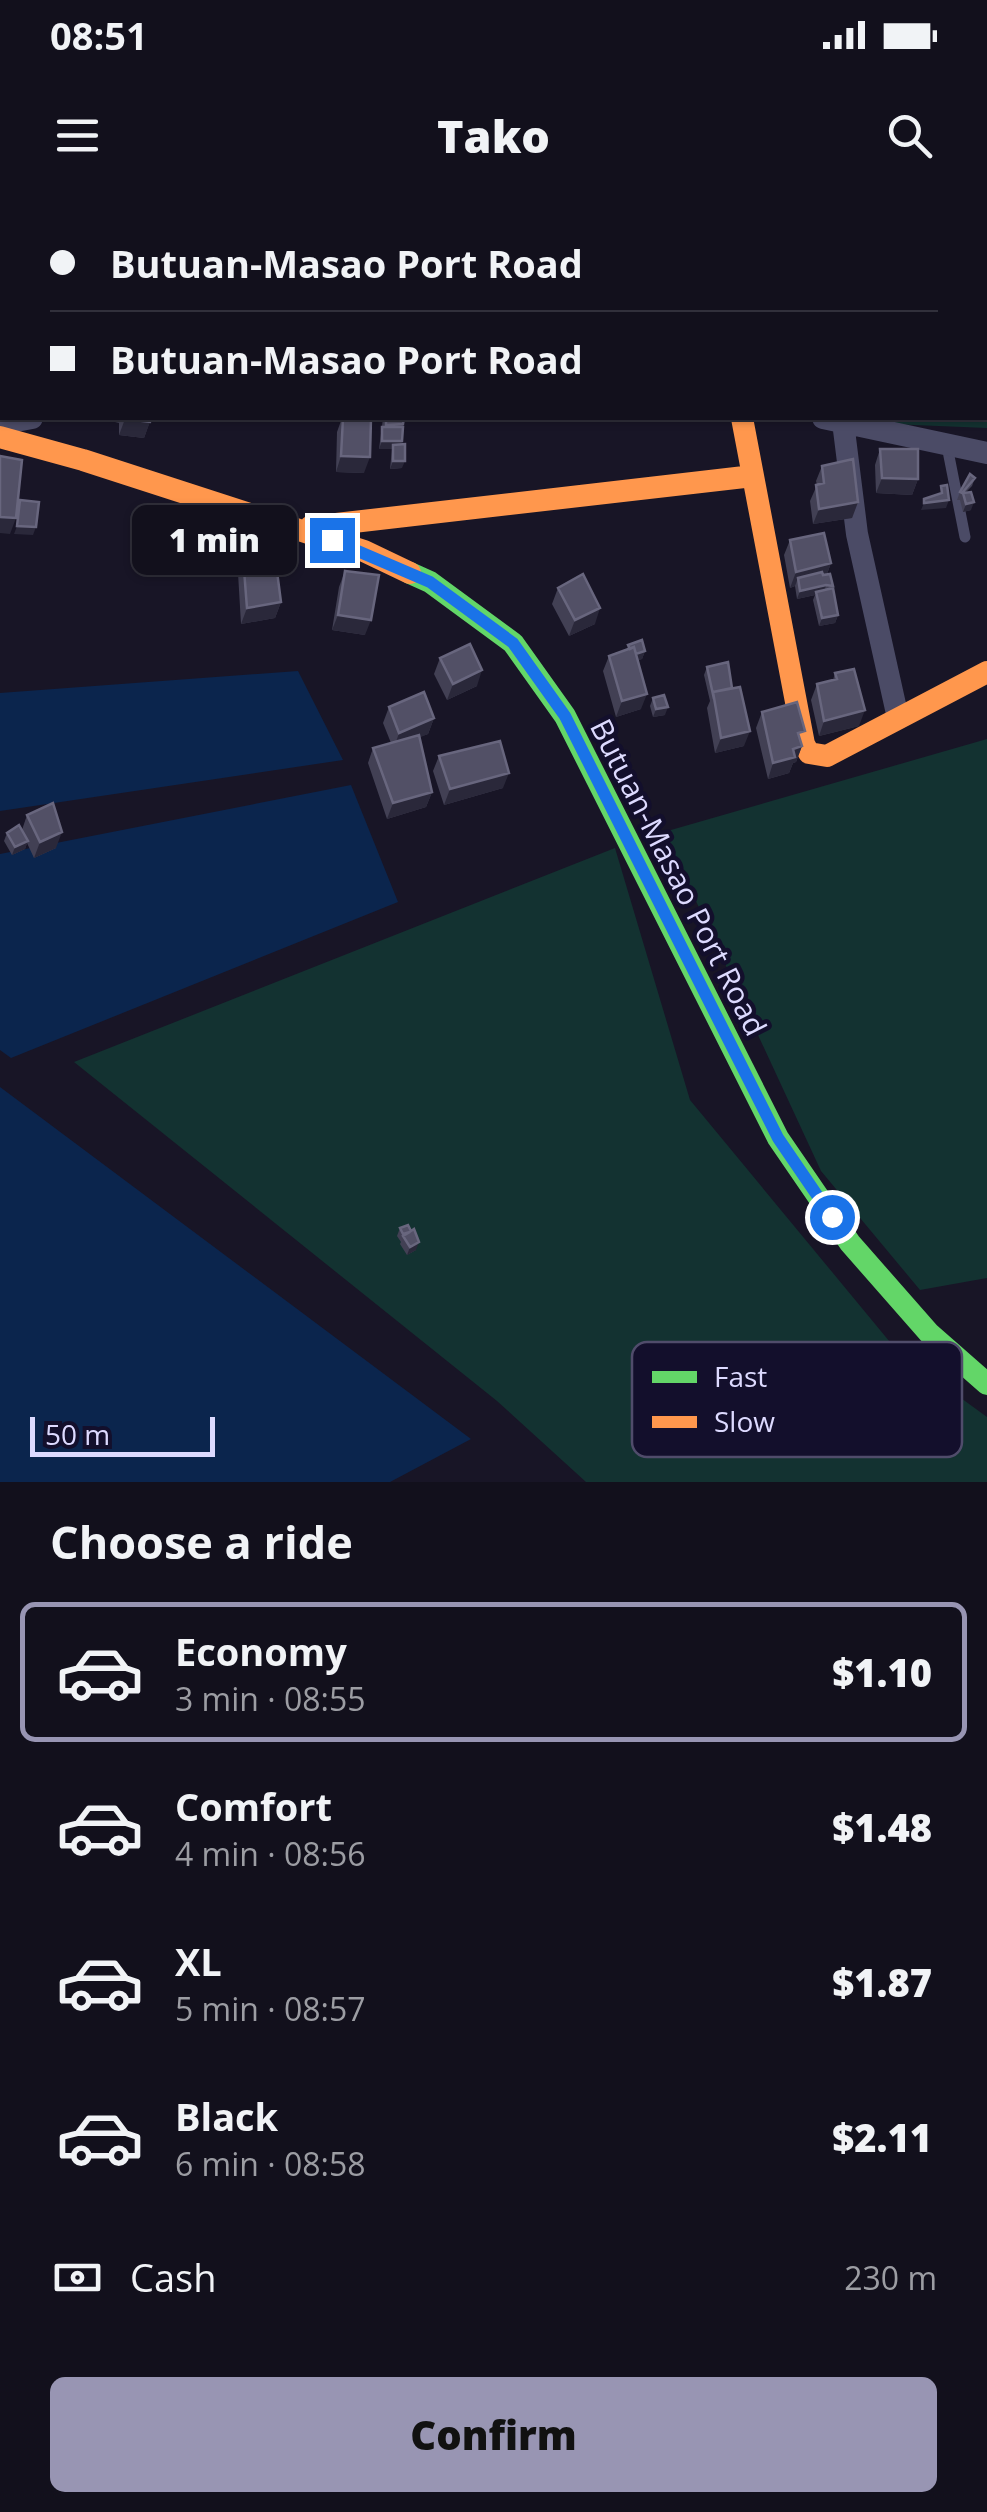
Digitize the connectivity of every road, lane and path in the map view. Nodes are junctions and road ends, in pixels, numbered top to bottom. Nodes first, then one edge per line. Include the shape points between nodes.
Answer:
1 (742, 420) edge
2 (833, 420) edge
3 (0, 437) edge
4 (947, 446) junction
5 (987, 453) edge
6 (753, 476) junction
7 (300, 528) junction
8 (965, 538) dead end
9 (987, 672) edge
10 (898, 718) junction
11 (944, 1342) edge
12 (977, 1364) edge
13 (987, 1384) edge

1 - 6 street
2 - 4 street
2 - 10 street
3 - 7 street, Butuan-Masao Port Road
4 - 5 street
4 - 8 lane
6 - 7 street
6 - 10 street via 808,753 826,756
7 - 11 street, Butuan-Masao Port Road via 430,582 513,643 565,716 778,1138 850,1243
9 - 10 street
12 - 13 street, Butuan-Masao Port Road

